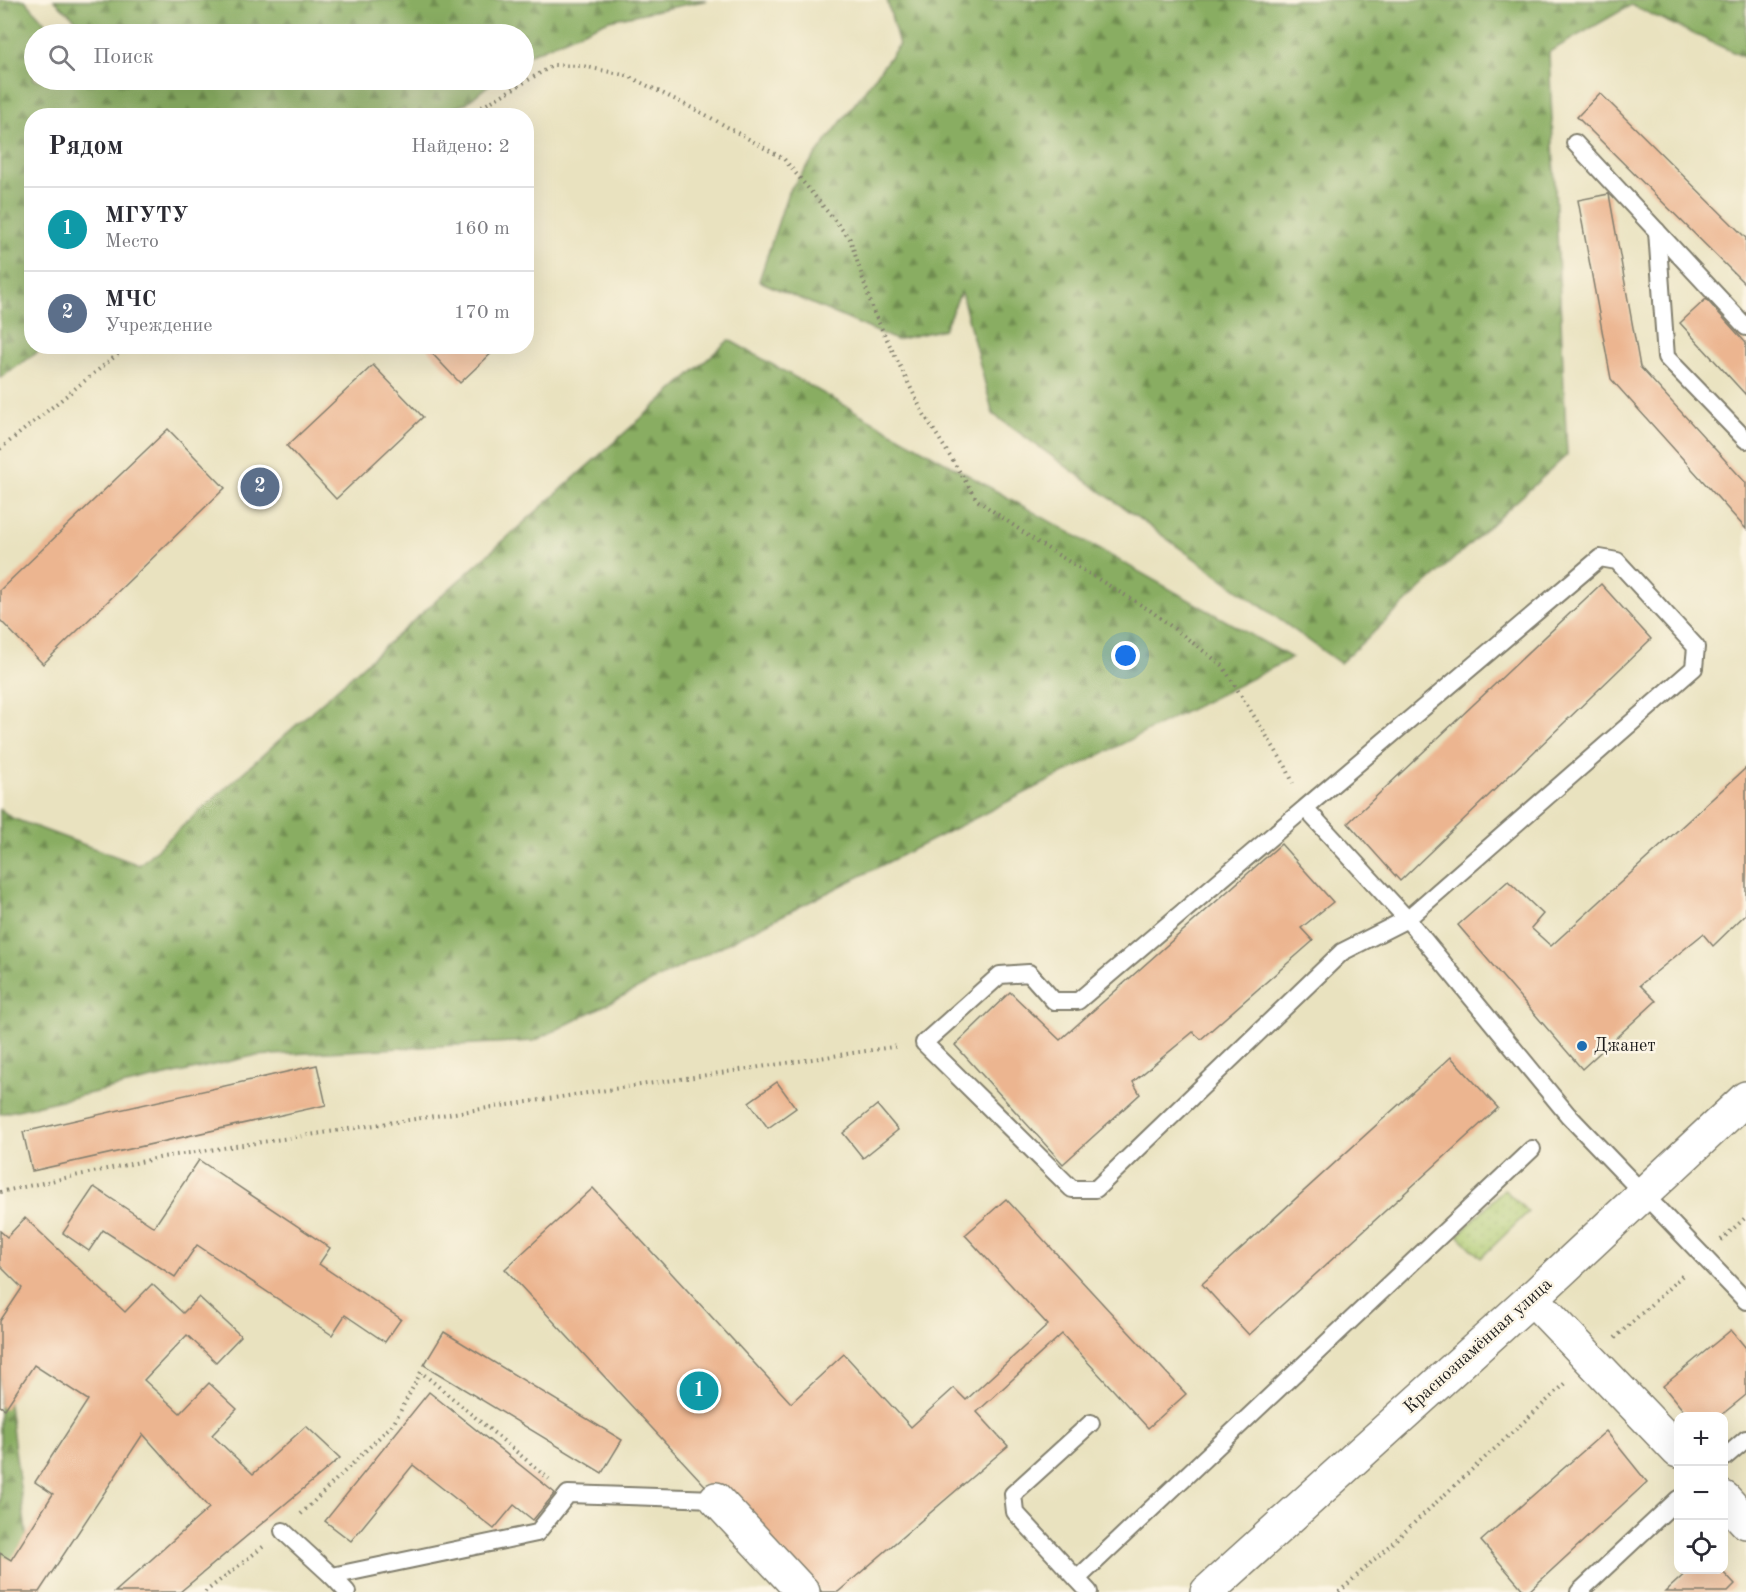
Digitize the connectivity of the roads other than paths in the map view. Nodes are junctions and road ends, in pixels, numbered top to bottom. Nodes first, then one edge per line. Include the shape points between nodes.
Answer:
1 (1575, 143) dead end
2 (1657, 231) junction
3 (1746, 327) edge
4 (1746, 440) edge
5 (1305, 808) junction
6 (1407, 919) junction
7 (1746, 1098) edge
8 (1532, 1149) dead end
9 (1643, 1193) junction
10 (1532, 1298) junction
11 (1746, 1301) edge
12 (1091, 1423) dead end
13 (1746, 1438) edge
14 (1674, 1448) edge
15 (1728, 1454) edge
16 (716, 1499) joint
17 (1728, 1502) edge
18 (1674, 1503) edge
19 (1746, 1522) edge
20 (284, 1531) road end
21 (332, 1576) junction
22 (1077, 1579) junction
23 (347, 1592) edge
24 (803, 1592) edge
25 (1089, 1592) edge
26 (1208, 1592) edge
27 (1579, 1592) edge

1 - 2 lane
2 - 3 lane
2 - 4 lane via 1666,357
5 - 6 lane
5 - 6 lane via 1600,558 1617,561 1696,647 1694,668
5 - 6 lane via 1078,1001 1054,1001 1029,973 1000,975 924,1042 1072,1189 1096,1189 1342,952
6 - 9 lane via 1568,1115
7 - 9 street, Краснознамённая улица
8 - 22 lane
9 - 10 street, Краснознамённая улица
9 - 11 lane
10 - 14 street
10 - 26 street, Краснознамённая улица
12 - 22 lane via 1013,1494 1015,1512
13 - 15 lane
16 - 21 lane via 568,1494 537,1533
16 - 24 street
17 - 19 street
18 - 27 lane
20 - 21 lane
21 - 23 lane
22 - 25 lane

